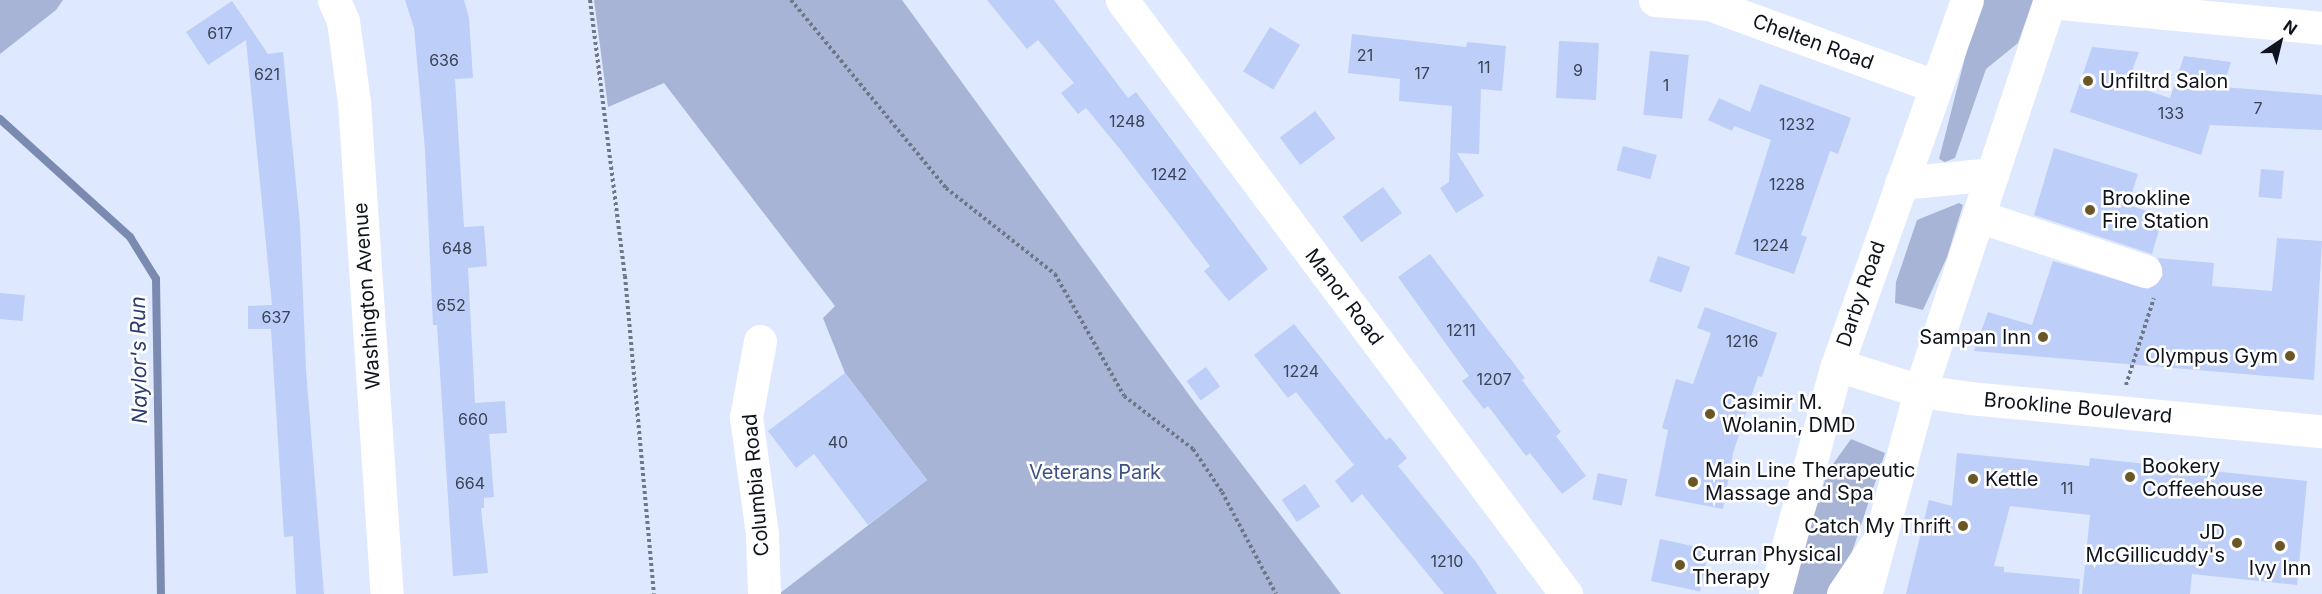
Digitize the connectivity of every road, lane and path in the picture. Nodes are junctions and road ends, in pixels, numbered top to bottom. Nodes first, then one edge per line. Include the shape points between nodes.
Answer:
1 (334, 0) edge
2 (590, 0) edge
3 (791, 0) edge
4 (1122, 0) edge
5 (1655, 0) edge
6 (1967, 0) edge
7 (2049, 1) edge
8 (2322, 28) edge
9 (1934, 86) junction
10 (1993, 174) junction
11 (1901, 183) junction
12 (1978, 216) junction
13 (2145, 272) joint
14 (760, 341) dead end
15 (1837, 365) junction
16 (1920, 391) junction
17 (2118, 412) junction
18 (2322, 431) edge
19 (1878, 541) junction
20 (387, 594) edge
21 (654, 594) edge
22 (764, 594) edge
23 (1276, 594) edge
24 (1566, 594) edge
25 (1775, 594) edge
26 (1843, 594) edge
27 (1865, 594) edge

1 - 20 street, Washington Avenue via 344,21 354,102
2 - 21 path via 625,276
3 - 23 path via 946,188 1055,274 1124,396 1192,449 1210,475
4 - 24 street, Manor Road
5 - 9 street, Chelten Road via 1709,4
6 - 9 street, Darby Road
7 - 8 street
7 - 10 street
9 - 11 street, Darby Road
10 - 11 street
10 - 12 street
11 - 15 street, Darby Road
12 - 13 street
12 - 16 street
13 - 17 path via 2161,277
14 - 22 street, Columbia Road via 746,417 762,534
15 - 16 street, Brookline Boulevard
15 - 25 street, Darby Road
16 - 17 street, Brookline Boulevard
16 - 19 street
17 - 18 street, Brookline Boulevard
19 - 26 street
19 - 27 street

